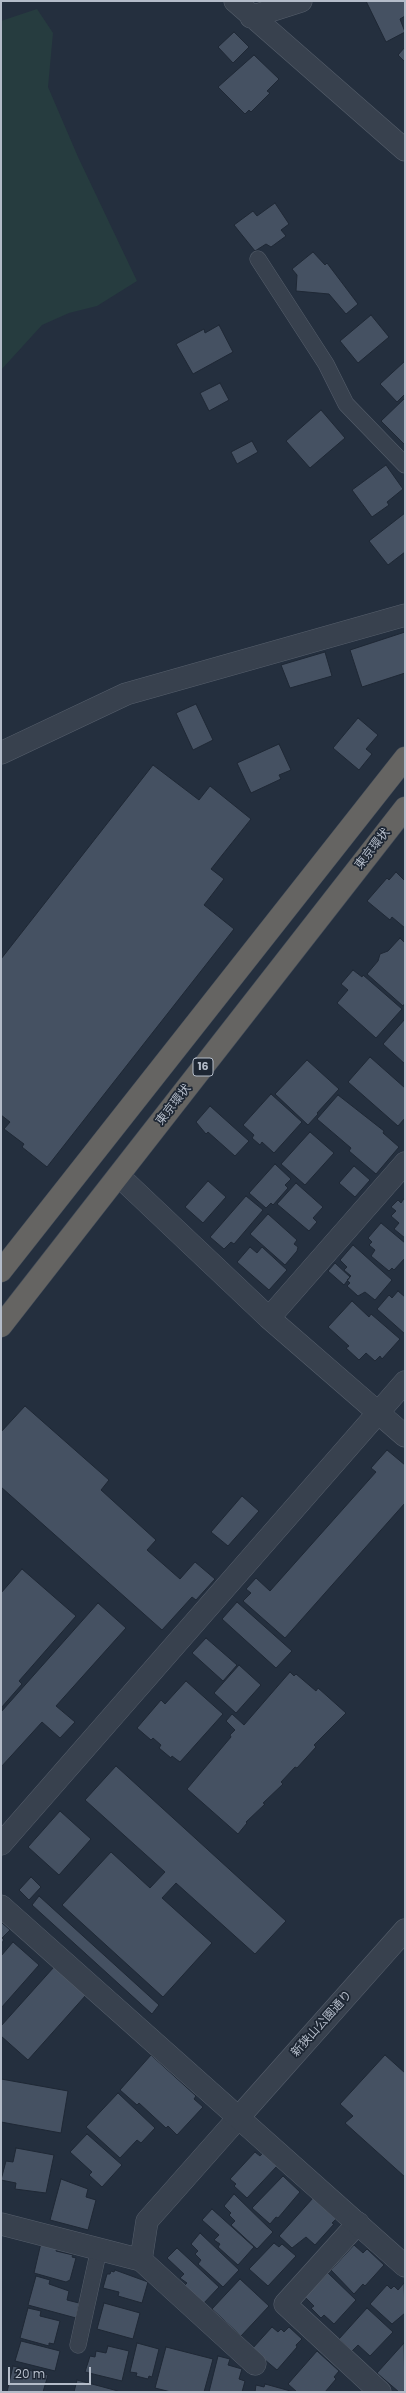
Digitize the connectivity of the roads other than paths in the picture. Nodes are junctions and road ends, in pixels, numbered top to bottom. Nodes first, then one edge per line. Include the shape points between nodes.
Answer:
1 (235, 1) edge
2 (301, 1) edge
3 (251, 17) junction
4 (405, 150) edge
5 (258, 259) dead end
6 (405, 465) edge
7 (405, 615) edge
8 (1, 753) edge
9 (405, 758) edge
10 (405, 808) edge
11 (405, 1163) edge
12 (119, 1176) junction
13 (1, 1271) edge
14 (269, 1318) junction
15 (1, 1326) edge
16 (405, 1382) edge
17 (379, 1412) junction
18 (405, 1436) edge
19 (1, 1844) edge
20 (1, 1906) edge
21 (405, 1930) edge
22 (239, 2117) junction
23 (1, 2224) edge
24 (358, 2224) junction
25 (99, 2249) junction
26 (141, 2260) junction
27 (405, 2266) edge
28 (78, 2346) dead end
29 (255, 2364) dead end
30 (380, 2392) edge

1 - 3 street
2 - 3 street
3 - 4 street
5 - 6 lane via 326,364 346,404
7 - 8 street via 126,694
9 - 13 highway
10 - 12 highway, 東京環状 / 16
11 - 14 street
12 - 14 street
12 - 15 highway, 東京環状 / 16
14 - 17 street
16 - 17 street
17 - 18 street
17 - 19 street
20 - 22 street
21 - 22 street, 新狭山公園通り
22 - 24 street
22 - 26 street, 新狭山公園通り via 147,2221
23 - 25 street
24 - 27 street
24 - 30 street via 286,2304
25 - 26 street
25 - 28 lane
26 - 29 street

